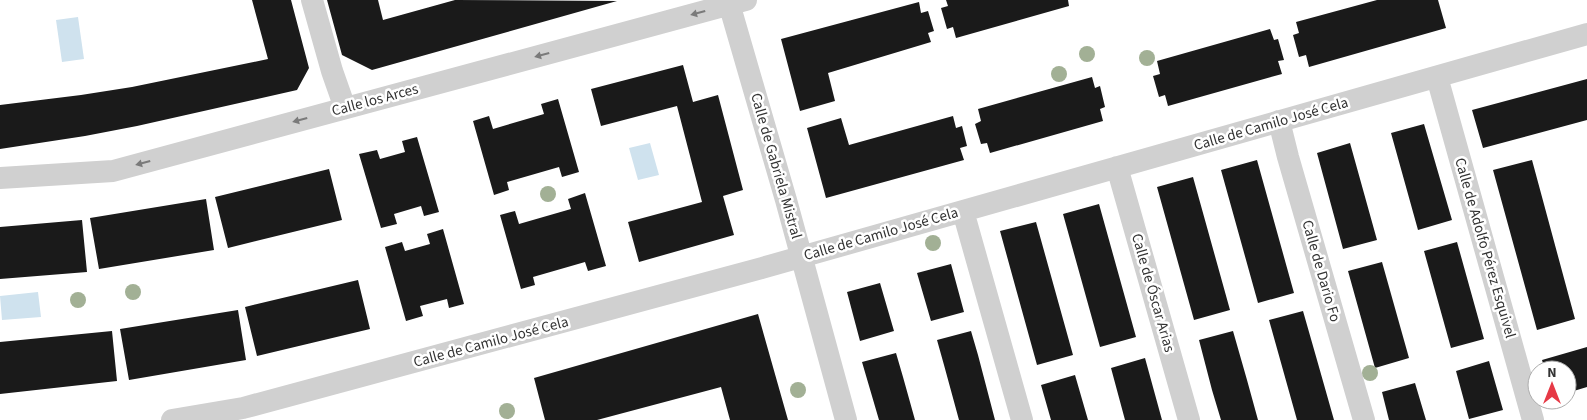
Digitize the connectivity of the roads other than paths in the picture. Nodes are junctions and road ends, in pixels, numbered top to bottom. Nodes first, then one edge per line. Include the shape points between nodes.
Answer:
1 (312, 0) edge
2 (734, 2) edge
3 (1587, 34) edge
4 (1437, 77) junction
5 (345, 108) junction
6 (1279, 121) junction
7 (1117, 167) junction
8 (0, 178) edge
9 (963, 211) junction
10 (801, 256) junction
11 (172, 420) edge
12 (846, 420) edge
13 (1022, 420) edge
14 (1189, 420) edge
15 (1364, 420) edge
16 (1533, 420) edge

1 - 5 street
2 -> 5 street, Calle los Arces
2 - 10 street, Calle de Gabriela Mistral
3 - 4 street, Calle de Camilo José Cela
4 - 6 street, Calle de Camilo José Cela
4 - 16 street, Calle de Adolfo Pérez Esquivel
5 -> 8 street, Calle los Arces via 113,171
6 - 7 street, Calle de Camilo José Cela
6 - 15 street, Calle de Dario Fo
7 - 9 street, Calle de Camilo José Cela
7 - 14 street, Calle de Óscar Arias
9 - 10 street, Calle de Camilo José Cela
9 - 13 street
10 - 11 street, Calle de Camilo José Cela via 243,408
10 - 12 street, Calle de Gabriela Mistral

